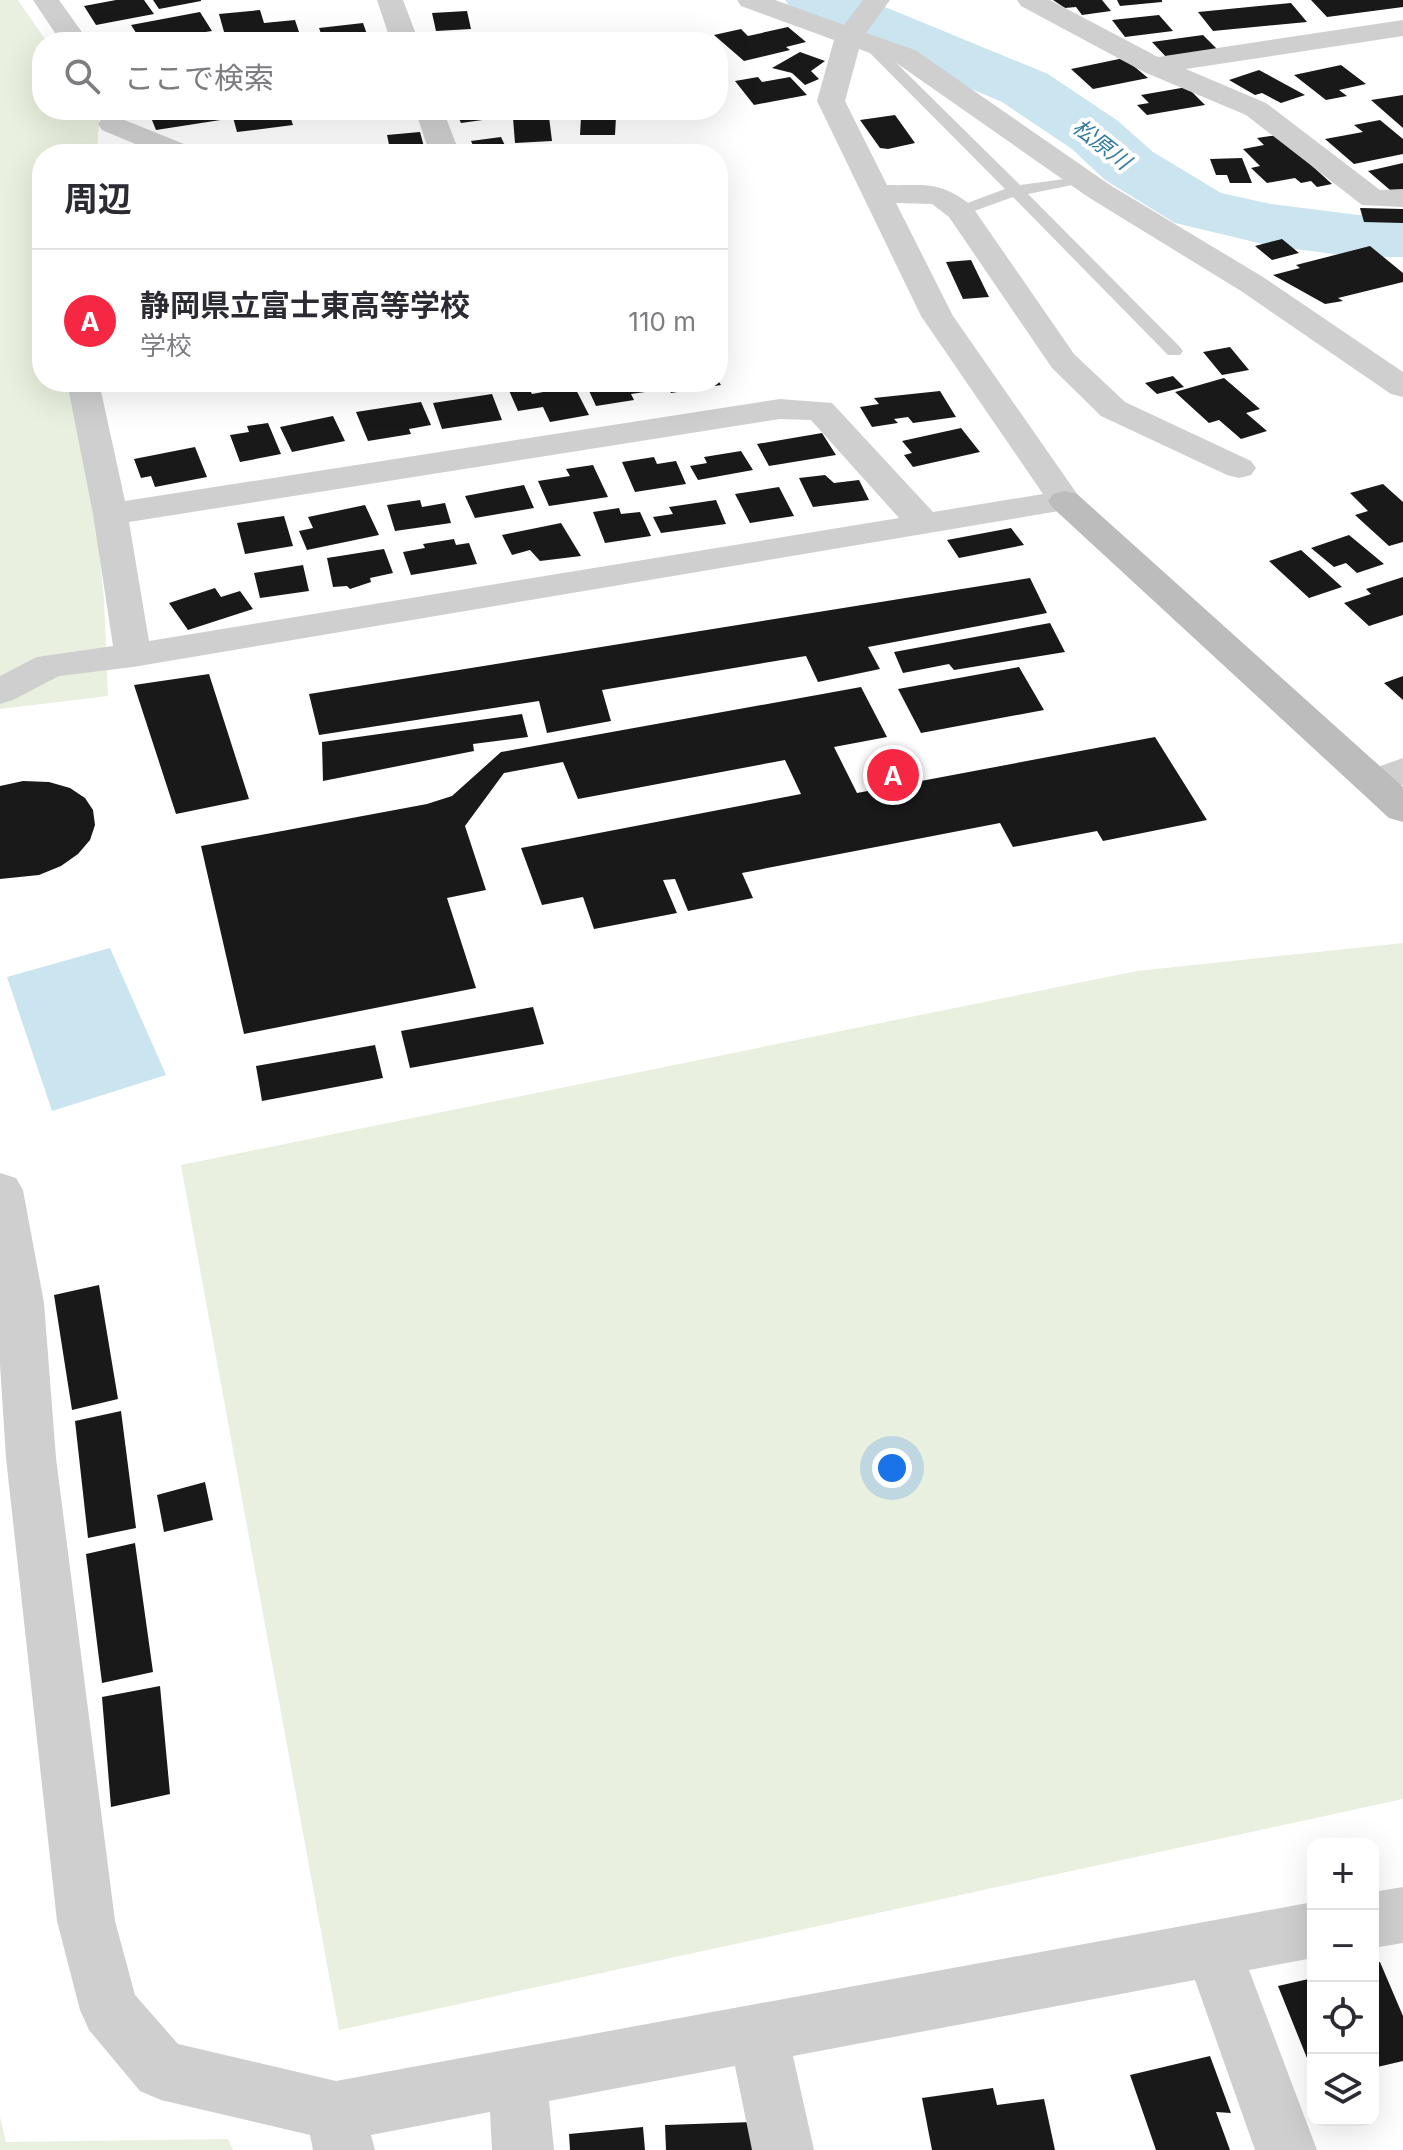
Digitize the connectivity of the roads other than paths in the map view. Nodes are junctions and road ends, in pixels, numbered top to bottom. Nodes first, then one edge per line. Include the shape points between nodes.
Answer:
1 (46, 0) edge
2 (390, 0) edge
3 (750, 0) edge
4 (877, 0) edge
5 (1030, 0) edge
6 (1403, 28) edge
7 (68, 32) edge
8 (401, 32) edge
9 (857, 36) junction
10 (1154, 66) junction
11 (109, 120) edge
12 (116, 120) edge
13 (433, 120) edge
14 (105, 144) edge
15 (164, 144) edge
16 (441, 144) edge
17 (1081, 179) junction
18 (1016, 191) junction
19 (876, 194) junction
20 (1403, 198) edge
21 (960, 211) junction
22 (1174, 351) dead end
23 (1403, 387) edge
24 (85, 392) edge
25 (1239, 468) dead end
26 (1065, 501) junction
27 (110, 514) junction
28 (924, 524) junction
29 (133, 655) junction
30 (0, 692) edge
31 (1389, 777) edge
32 (1403, 809) edge
33 (0, 1190) edge
34 (1403, 1915) edge
35 (1379, 1919) edge
36 (1307, 1931) edge
37 (1212, 1947) junction
38 (758, 2033) junction
39 (517, 2077) junction
40 (340, 2130) edge
41 (523, 2150) edge
42 (783, 2150) edge
43 (1286, 2150) edge

1 - 7 street
2 - 8 street
3 - 9 street
4 - 9 street
5 - 10 street
6 - 10 street
9 - 17 street via 905,56
9 - 18 lane
9 - 19 street via 831,101
10 - 20 street via 1256,109 1373,199
11 - 14 street
12 - 15 street
13 - 16 street
17 - 18 lane
17 - 23 street via 1252,284
18 - 21 lane
18 - 22 lane
19 - 21 street via 939,195
19 - 26 street via 937,316
21 - 25 street via 1063,361 1113,409
24 - 27 street
26 - 28 street
26 - 31 street
27 - 28 street via 780,409 820,410
27 - 29 street
28 - 29 street
29 - 30 street via 50,665
31 - 32 street
33 - 40 street via 20,1303 31,1458 86,1921 110,2010 161,2070
34 - 35 street
36 - 37 street
37 - 38 street
37 - 43 street
38 - 39 street
38 - 42 street
39 - 40 street
39 - 41 street

